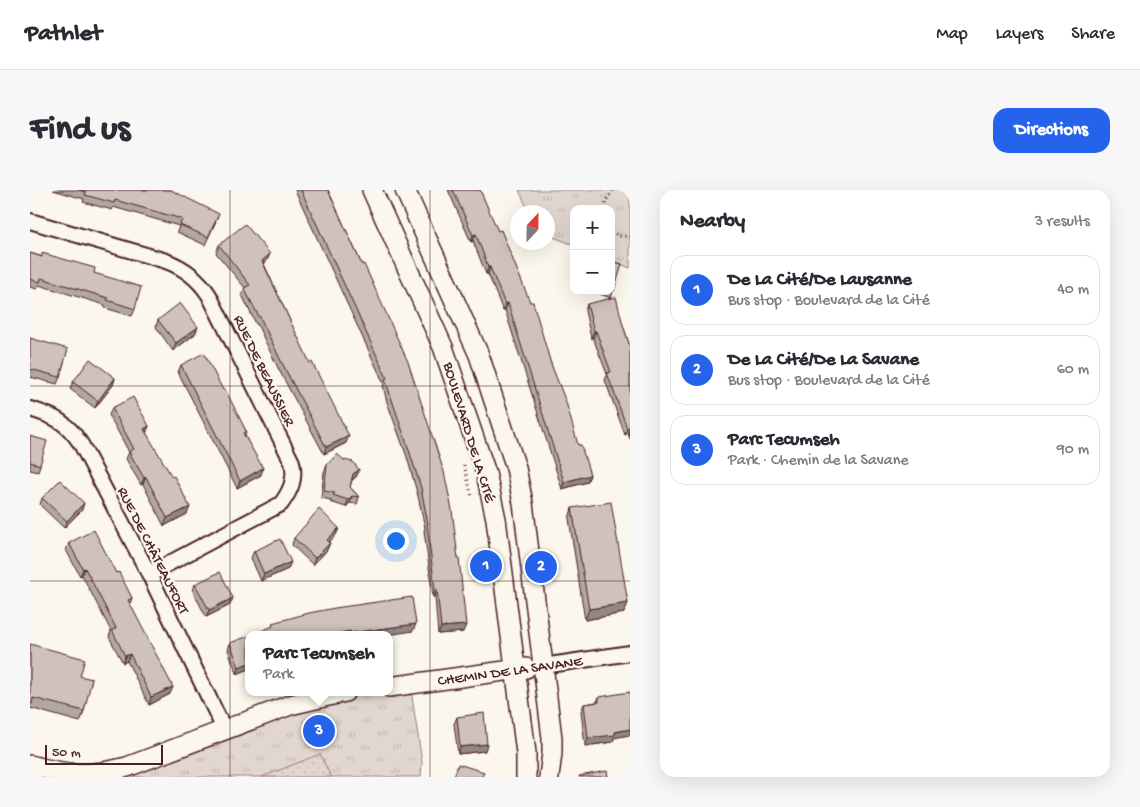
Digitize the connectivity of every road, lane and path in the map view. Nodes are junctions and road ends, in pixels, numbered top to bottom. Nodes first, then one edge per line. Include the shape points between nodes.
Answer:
1 (372, 190) edge
2 (405, 190) edge
3 (612, 190) edge
4 (605, 205) edge
5 (30, 221) edge
6 (615, 234) edge
7 (630, 237) edge
8 (30, 409) edge
9 (462, 457) dead end
10 (474, 505) dead end
11 (149, 574) junction
12 (630, 653) edge
13 (543, 666) junction
14 (515, 669) junction
15 (393, 686) edge
16 (328, 696) edge
17 (224, 729) junction
18 (30, 765) edge
19 (526, 777) edge
20 (549, 777) edge

1 - 14 street, BOULEVARD DE LA CITÉ via 443,347 486,473 496,520
2 - 13 street, BOULEVARD DE LA CITÉ via 479,355 516,468
3 - 4 path
5 - 11 street, RUE DE BEAUSSIER via 166,261 180,266 196,278 209,295 292,462 293,484 281,504
6 - 7 path
8 - 11 street, RUE DE CHÂTEAUFORT via 56,418 75,434
9 - 10 path
11 - 17 street, RUE DE CHÂTEAUFORT
12 - 13 street, CHEMIN DE LA SAVANE
13 - 14 street, CHEMIN DE LA SAVANE
13 - 20 street, BOULEVARD DE LA CITÉ via 552,738
14 - 15 street, CHEMIN DE LA SAVANE
14 - 19 street, BOULEVARD DE LA CITÉ
16 - 17 street via 290,705
17 - 18 street via 108,772 72,774

